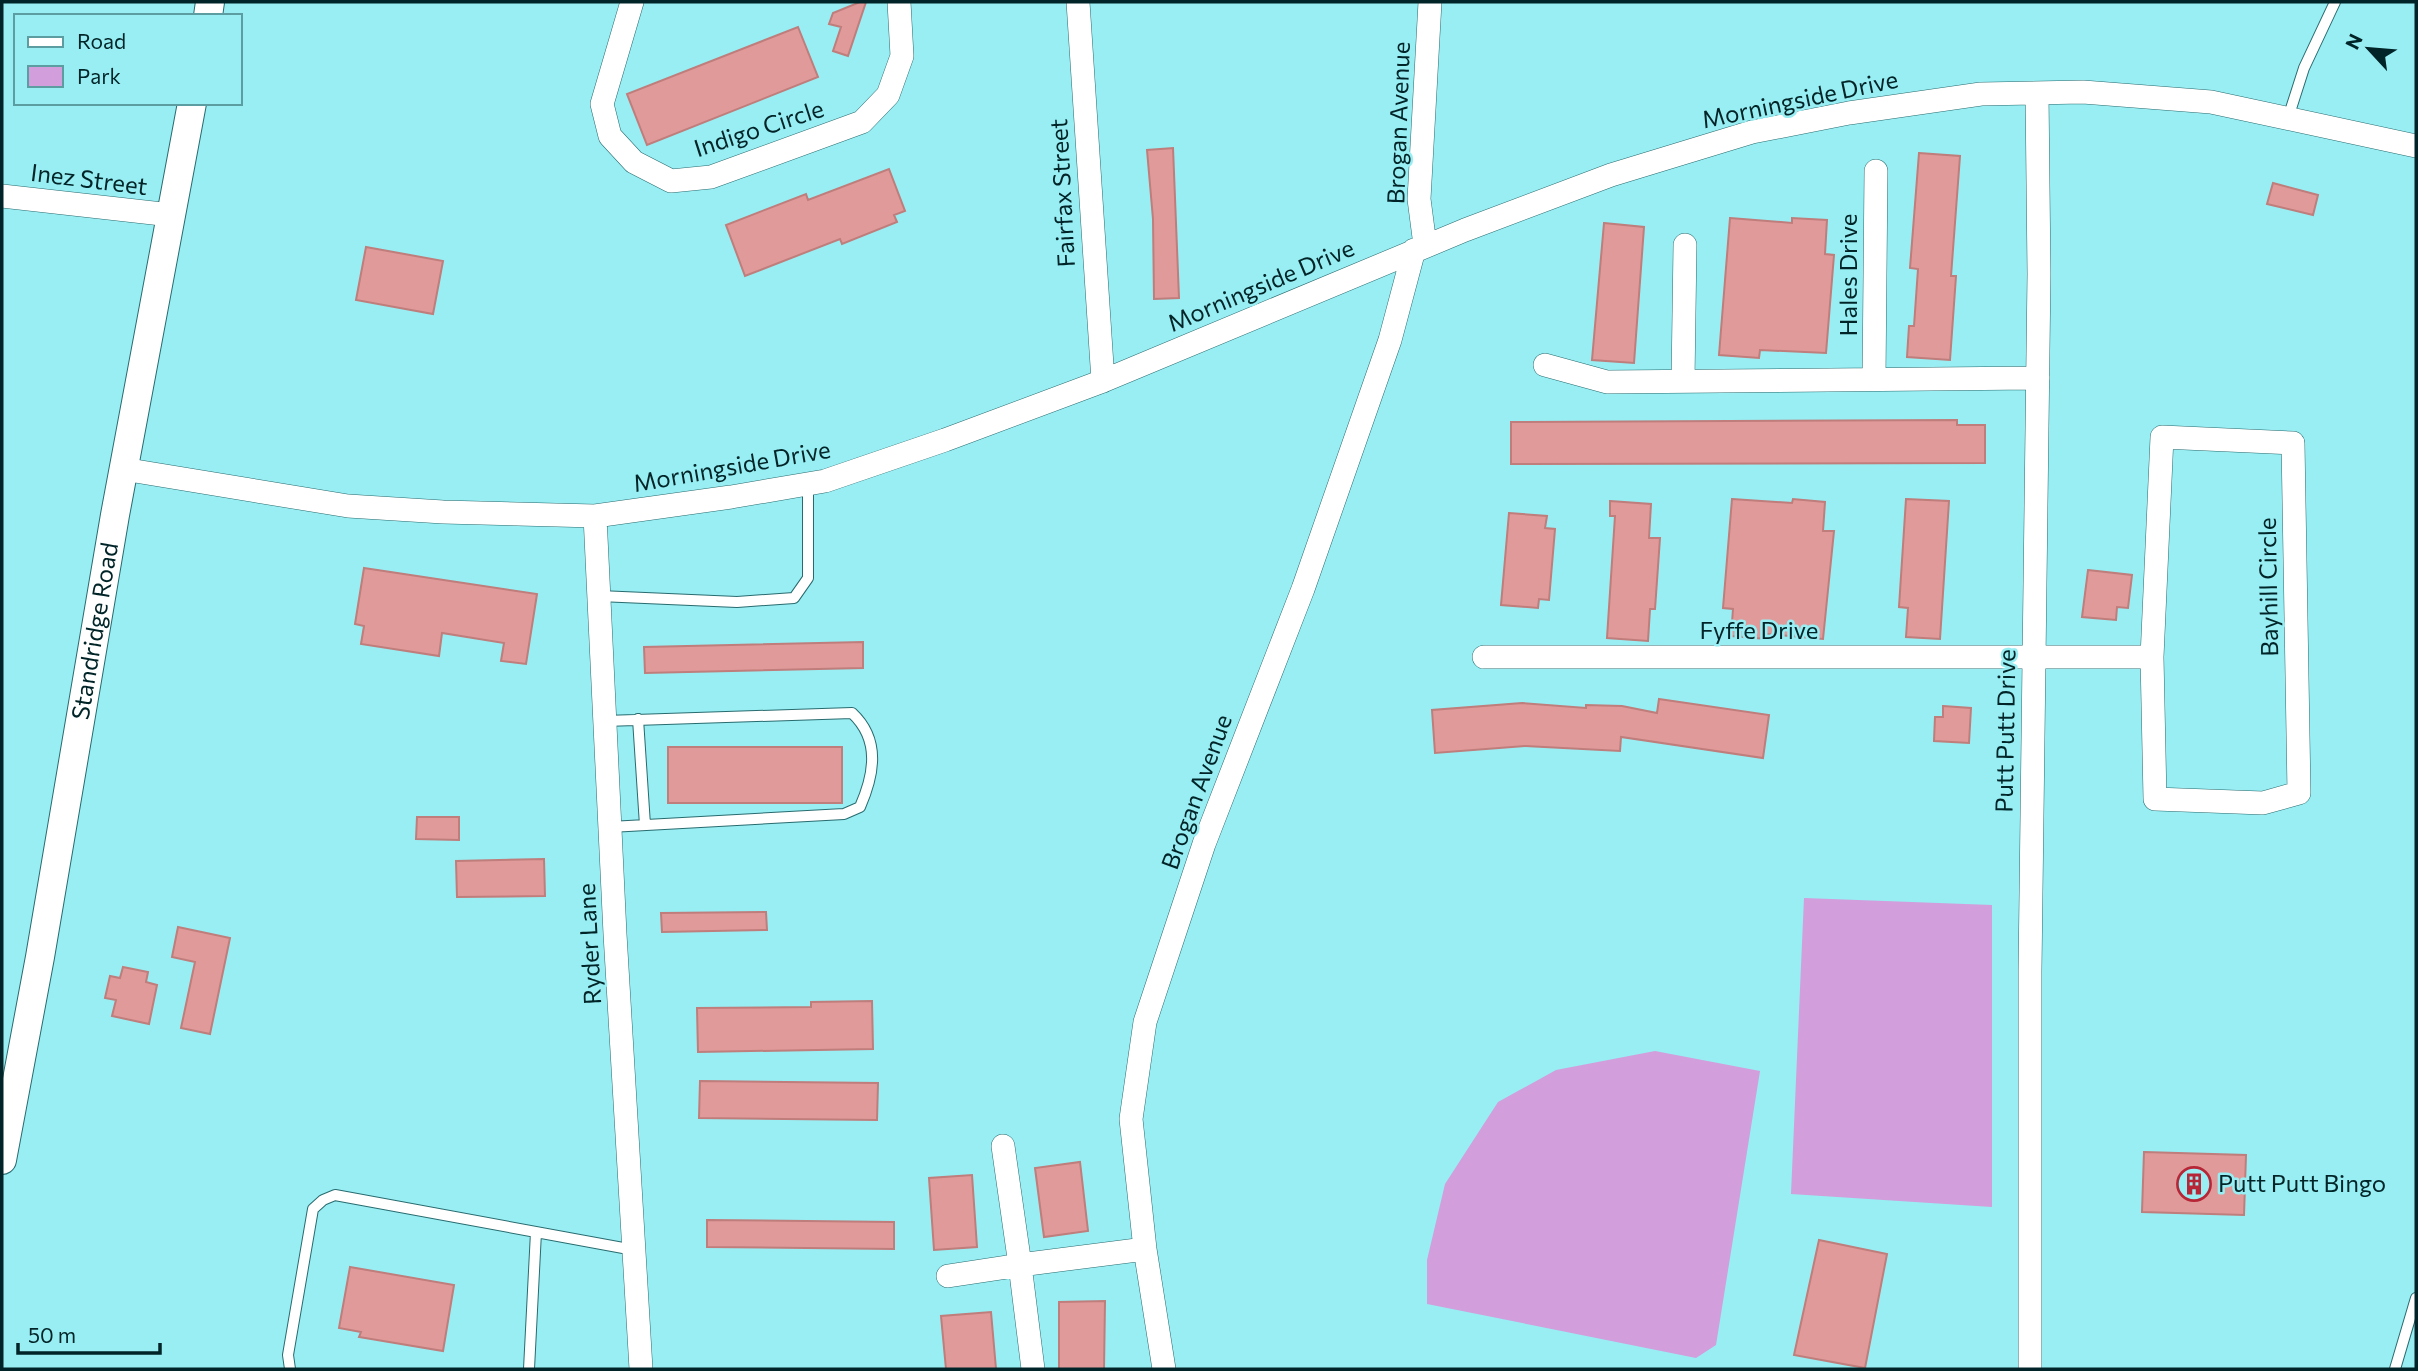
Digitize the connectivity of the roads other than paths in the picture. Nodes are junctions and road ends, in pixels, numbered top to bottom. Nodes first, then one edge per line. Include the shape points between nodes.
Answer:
1 (632, 2) edge
2 (899, 2) edge
3 (1078, 2) edge
4 (1430, 2) edge
5 (2335, 2) edge
6 (2037, 93) junction
7 (192, 105) edge
8 (2288, 118) junction
9 (2416, 146) edge
10 (1876, 171) dead end
11 (2, 196) edge
12 (171, 215) junction
13 (1685, 245) dead end
14 (1420, 248) junction
15 (1545, 365) dead end
16 (2038, 378) junction
17 (1874, 379) junction
18 (1103, 381) junction
19 (1683, 381) junction
20 (123, 469) junction
21 (808, 484) junction
22 (595, 516) junction
23 (599, 596) junction
24 (2034, 655) junction
25 (1484, 657) dead end
26 (2152, 657) junction
27 (638, 719) junction
28 (605, 721) junction
29 (645, 825) junction
30 (610, 827) junction
31 (1003, 1146) dead end
32 (2, 1160) edge
33 (536, 1232) junction
34 (1145, 1249) junction
35 (634, 1250) junction
36 (1020, 1265) junction
37 (948, 1276) dead end
38 (2416, 1298) edge
39 (290, 1369) edge
40 (529, 1369) edge
41 (641, 1369) edge
42 (1033, 1369) edge
43 (1164, 1369) edge
44 (2029, 1369) edge
45 (2395, 1369) edge

1 - 2 street, Indigo Circle via 602,104 610,136 634,162 671,181 711,177 862,122 888,95 902,56
3 - 18 street, Fairfax Street
4 - 14 street, Brogan Avenue
5 - 8 lane via 2304,68
6 - 8 street, Morningside Drive via 2211,102
6 - 14 street, Morningside Drive via 1981,94 1752,132 1611,175
6 - 16 street, Putt Putt Drive
7 - 12 street, Standridge Road
8 - 9 street, Morningside Drive
10 - 17 street, Hales Drive
11 - 12 street, Inez Street
12 - 20 street, Standridge Road
13 - 19 street
14 - 18 street, Morningside Drive
14 - 34 street, Brogan Avenue via 1303,589 1204,844 1145,1022 1131,1119
15 - 19 street via 1607,382
16 - 17 street
16 - 24 street, Putt Putt Drive
17 - 19 street
18 - 21 street, Morningside Drive via 945,440
20 - 22 street, Morningside Drive via 348,506
20 - 32 street, Standridge Road
21 - 22 street, Morningside Drive
21 - 23 lane via 808,578 794,598 737,601
22 - 23 street, Ryder Lane
23 - 28 street, Ryder Lane
24 - 25 street, Fyffe Drive
24 - 26 street
24 - 44 street, Putt Putt Drive
26 - 26 street, Bayhill Circle via 2162,437 2292,443 2299,793 2263,803 2155,799
27 - 28 lane
27 - 29 lane
27 - 29 lane via 852,713 866,726 872,752 870,785 860,807 844,814
28 - 30 street, Ryder Lane
29 - 30 lane
30 - 35 street, Ryder Lane
31 - 36 street
33 - 35 lane
33 - 39 lane via 335,1195 323,1200 313,1209 288,1355
33 - 40 lane
34 - 36 street
34 - 43 street, Brogan Avenue
35 - 41 street, Ryder Lane
36 - 37 street
36 - 42 street
38 - 45 lane

